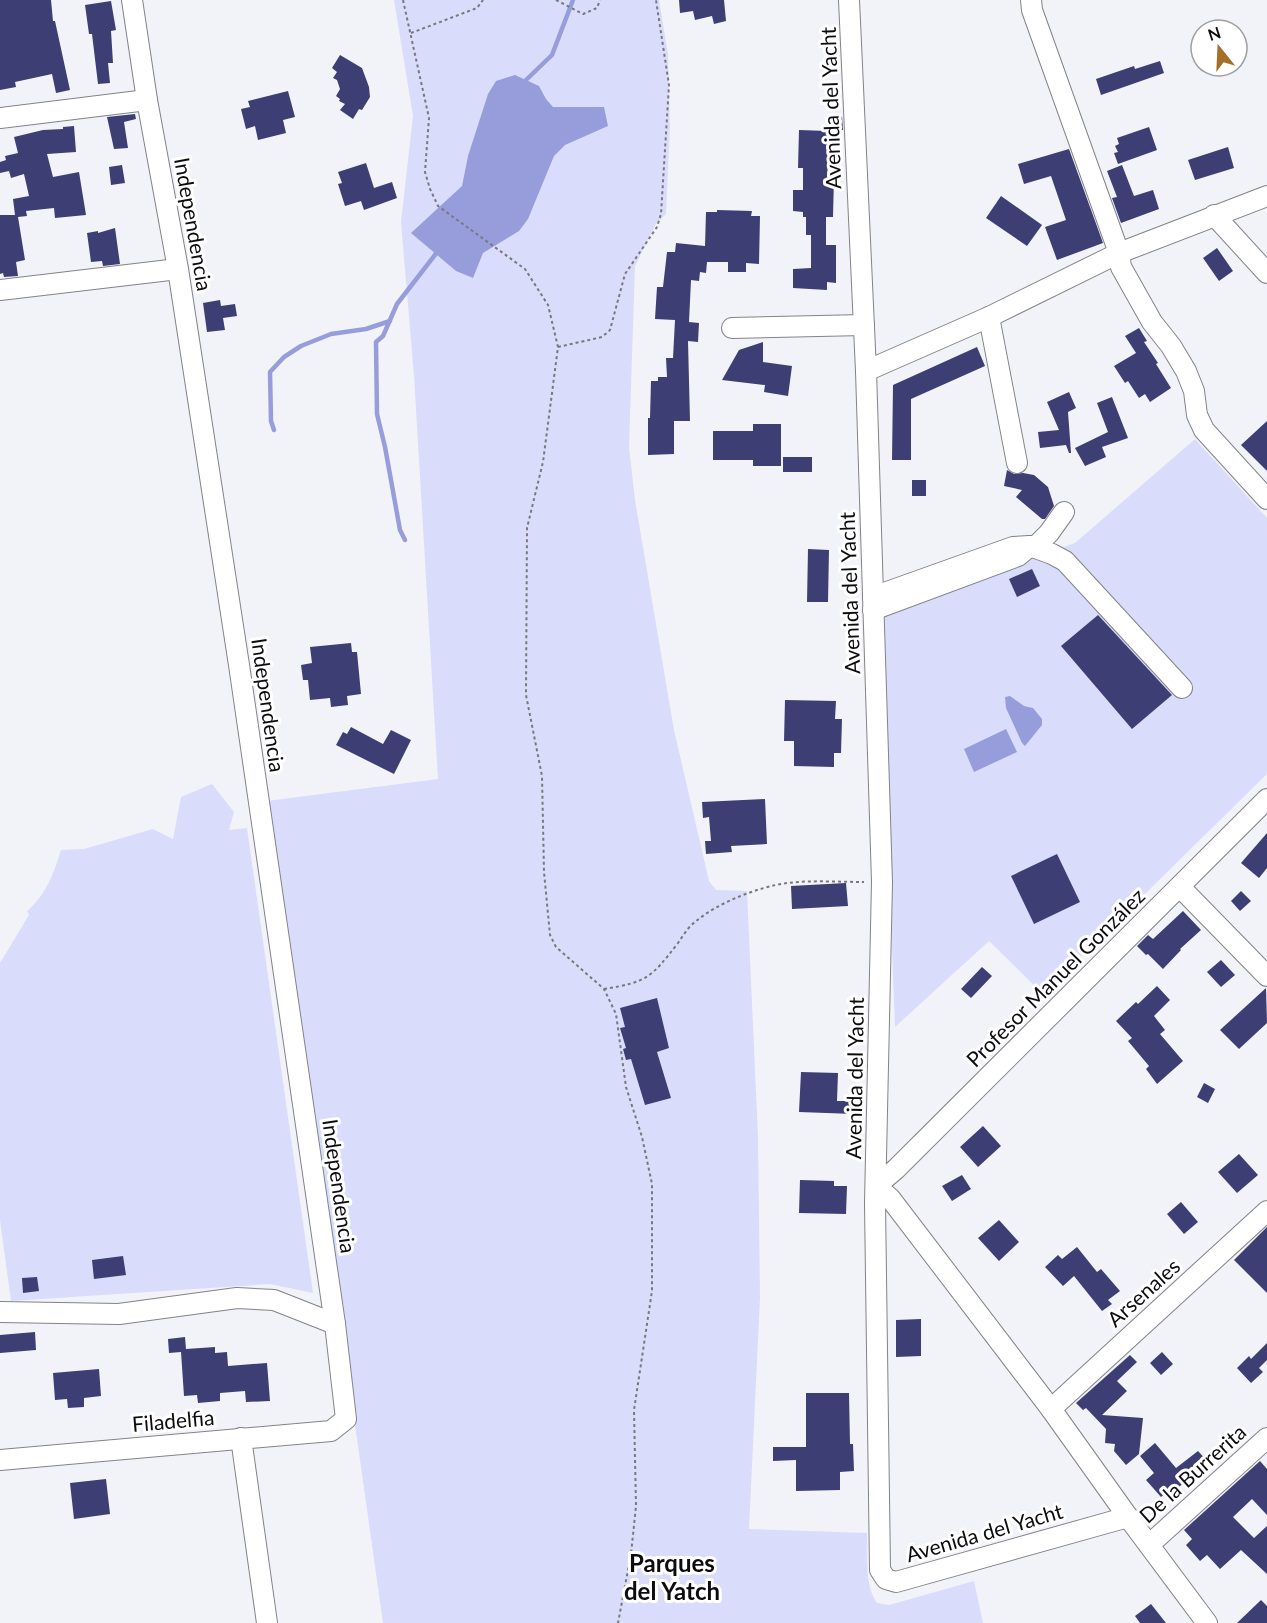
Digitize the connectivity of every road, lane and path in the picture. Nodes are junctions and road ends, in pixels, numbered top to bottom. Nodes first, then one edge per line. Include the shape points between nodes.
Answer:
1 (132, 0) edge
2 (403, 0) edge
3 (483, 0) edge
4 (556, 0) edge
5 (600, 0) edge
6 (656, 0) edge
7 (849, 0) edge
8 (1031, 0) edge
9 (410, 34) junction
10 (147, 100) junction
11 (0, 118) edge
12 (1267, 195) edge
13 (1214, 215) junction
14 (1119, 253) junction
15 (178, 269) junction
16 (1267, 273) edge
17 (0, 290) edge
18 (989, 317) junction
19 (864, 325) junction
20 (732, 328) dead end
21 (558, 347) junction
22 (866, 371) junction
23 (1017, 463) dead end
24 (1267, 499) edge
25 (1064, 512) dead end
26 (1032, 546) junction
27 (873, 604) junction
28 (1182, 688) dead end
29 (1267, 799) edge
30 (882, 882) junction
31 (1180, 886) junction
32 (1267, 976) edge
33 (604, 989) junction
34 (876, 1186) junction
35 (1267, 1211) edge
36 (0, 1312) edge
37 (336, 1324) junction
38 (1051, 1409) junction
39 (346, 1419) joint
40 (241, 1438) junction
41 (1265, 1443) edge
42 (0, 1460) edge
43 (1128, 1517) junction
44 (1150, 1544) junction
45 (267, 1623) edge
46 (618, 1623) edge
47 (1207, 1623) edge

1 - 10 street, Independencia
2 - 9 path
3 - 9 path via 477,8
4 - 5 path via 583,15 597,8
6 - 21 path via 669,85 661,214 657,227 625,274 610,330 602,337
7 - 19 street, Avenida del Yacht
8 - 14 street
9 - 21 path via 429,118 425,172 438,206 525,269 549,305
10 - 11 street
10 - 15 street, Independencia
12 - 13 street
13 - 14 street
13 - 16 street
14 - 18 street
14 - 24 street via 1121,267 1152,322 1186,371 1204,430
15 - 17 street
15 - 37 street, Independencia
18 - 22 street
18 - 23 street
19 - 20 street
19 - 22 street, Avenida del Yacht
21 - 33 path via 543,462 527,528 526,695 542,776 543,872 550,935 556,947
22 - 27 street, Avenida del Yacht
25 - 26 street via 1049,533
26 - 27 street via 1018,556 963,571
26 - 28 street via 1065,561
27 - 30 street, Avenida del Yacht
29 - 31 street, Profesor Manuel González
30 - 33 path via 786,883 746,894 694,922 658,969 645,979
30 - 34 street, Avenida del Yacht
31 - 32 street
31 - 34 street, Profesor Manuel González
33 - 46 path via 616,1014 626,1087 652,1184 652,1291 634,1410 636,1506
34 - 38 street, Avenida del Yacht via 890,1198
34 - 43 street, Avenida del Yacht via 880,1570 886,1579 896,1582
35 - 38 street, Arsenales
36 - 37 street via 119,1314 237,1298 274,1300
37 - 39 street, Independencia
38 - 43 street, Avenida del Yacht
39 - 40 street, Filadelfia via 330,1431
40 - 42 street, Filadelfia
40 - 45 street
41 - 44 street, De la Burrerita
43 - 44 street, Avenida del Yacht
44 - 47 street, Avenida del Yacht

